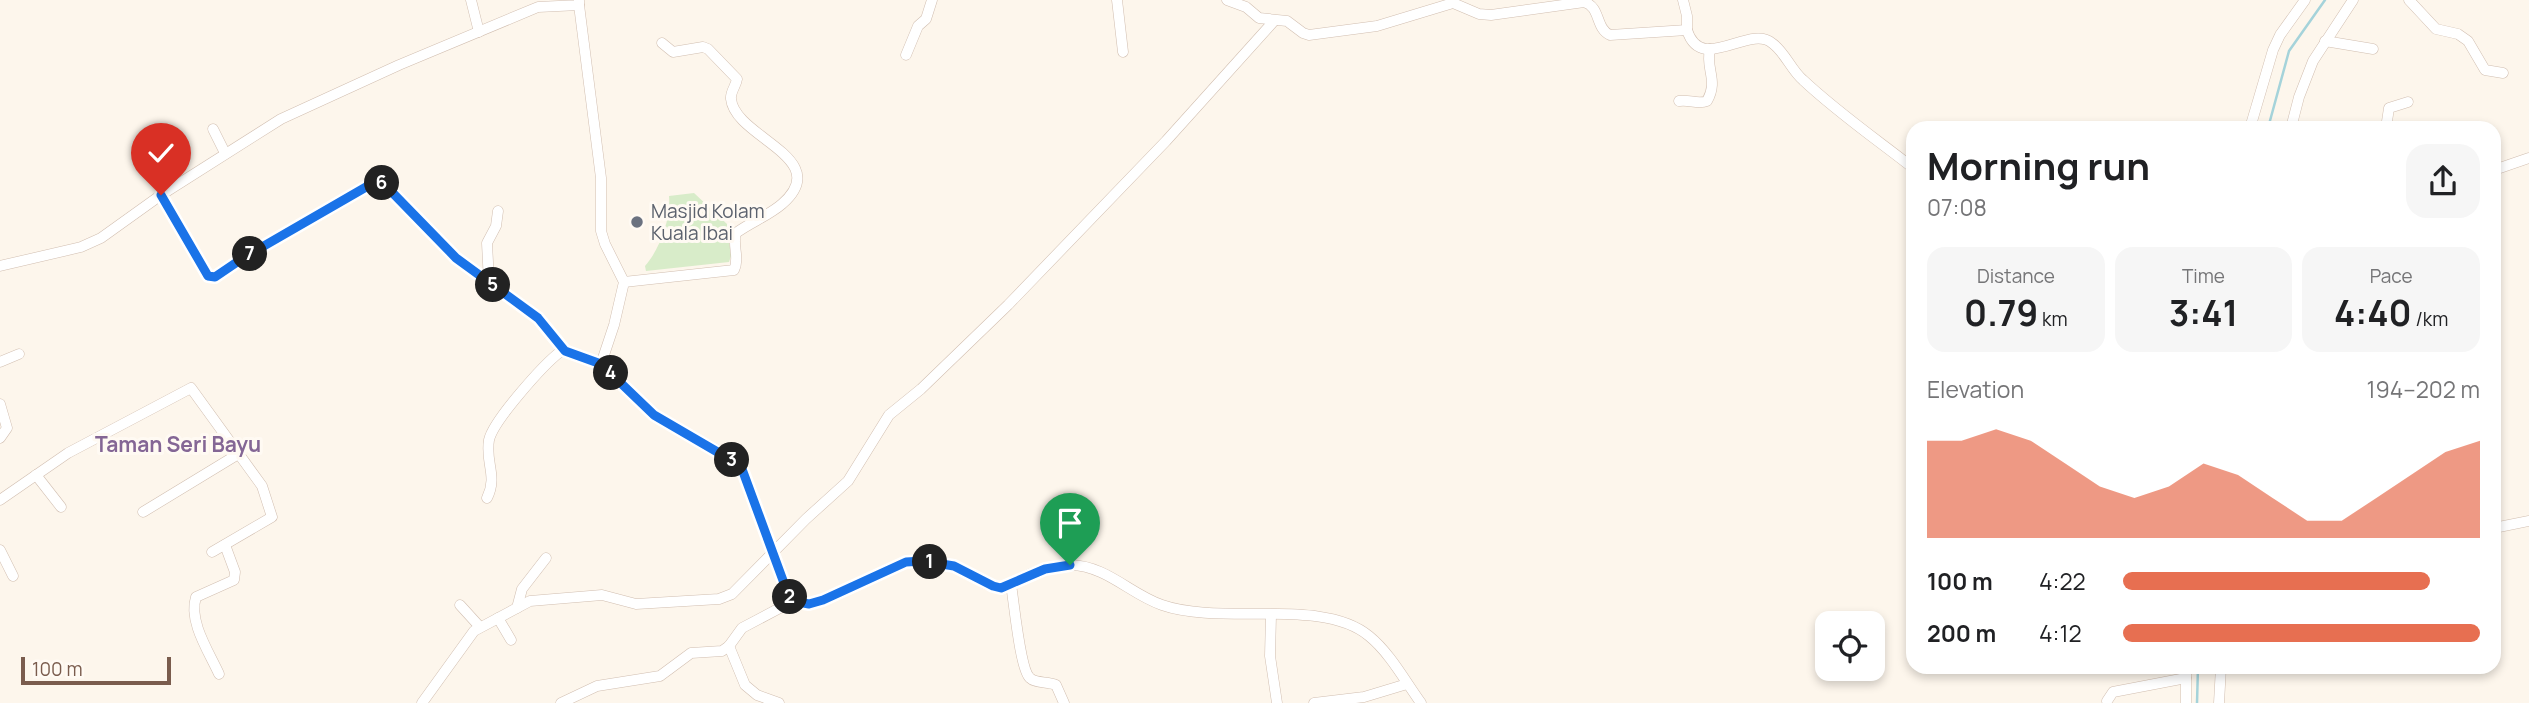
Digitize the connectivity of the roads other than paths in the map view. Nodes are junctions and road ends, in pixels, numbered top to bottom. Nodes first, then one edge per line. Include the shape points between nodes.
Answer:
1 (471, 0) edge
2 (932, 0) edge
3 (1117, 0) edge
4 (1227, 0) edge
5 (1683, 0) edge
6 (2305, 0) edge
7 (2353, 0) edge
8 (2409, 0) edge
9 (579, 3) edge
10 (1273, 21) junction
11 (1687, 30) junction
12 (479, 32) junction
13 (2325, 41) junction
14 (662, 43) dead end
15 (1710, 49) junction
16 (2373, 49) dead end
17 (1123, 51) dead end
18 (906, 55) dead end
19 (2503, 73) dead end
20 (1679, 101) dead end
21 (2408, 102) dead end
22 (2252, 121) edge
23 (2293, 121) edge
24 (2386, 121) edge
25 (213, 129) dead end
26 (225, 153) junction
27 (2529, 158) edge
28 (1906, 163) edge
29 (2501, 168) edge
30 (161, 195) junction
31 (499, 211) dead end
32 (0, 266) edge
33 (489, 282) junction
34 (624, 282) junction
35 (565, 351) junction
36 (19, 354) dead end
37 (0, 362) edge
38 (601, 364) junction
39 (0, 404) edge
40 (0, 438) edge
41 (240, 453) junction
42 (36, 475) junction
43 (487, 498) dead end
44 (0, 500) edge
45 (61, 507) dead end
46 (143, 512) dead end
47 (2529, 521) edge
48 (2501, 527) edge
49 (225, 545) junction
50 (0, 550) edge
51 (212, 552) dead end
52 (773, 552) junction
53 (546, 558) dead end
54 (13, 576) dead end
55 (1011, 585) junction
56 (793, 601) junction
57 (460, 604) dead end
58 (517, 608) junction
59 (1271, 615) junction
60 (498, 618) junction
61 (480, 627) junction
62 (510, 640) dead end
63 (729, 646) junction
64 (219, 674) dead end
65 (2178, 674) edge
66 (2186, 674) edge
67 (2221, 674) edge
68 (1407, 684) junction
69 (2107, 701) dead end
70 (422, 703) edge
71 (561, 703) edge
72 (779, 703) edge
73 (1064, 703) edge
74 (1277, 703) edge
75 (1314, 703) edge
76 (1421, 703) edge
77 (2186, 703) edge
78 (2219, 703) edge

1 - 12 street
2 - 18 street
3 - 17 street
4 - 10 street
5 - 11 street
6 - 22 street via 2273,50
7 - 13 street
8 - 19 street via 2436,29 2468,41 2485,70
9 - 12 street via 538,7
9 - 34 street via 601,170 602,236
10 - 11 street via 1287,21 1314,35 1377,26 1453,3 1491,15 1584,2 1595,9 1601,28 1610,35
10 - 52 street via 1166,141 1008,305 889,415 848,481
11 - 15 street via 1692,42
12 - 26 street via 281,119
13 - 16 street
13 - 23 street via 2307,74
14 - 34 street via 673,52 703,47 715,55 737,79 731,96 734,111 786,156 799,181 785,202 736,233 733,270
15 - 20 street via 1713,82 1707,101
15 - 28 street via 1759,39 1772,43 1801,79
21 - 24 street via 2390,106
25 - 26 street
26 - 30 street
27 - 29 street
30 - 32 street via 87,245
30 - 33 street via 208,276 215,277 379,182 456,258
31 - 33 street via 487,243
33 - 35 street via 538,318
34 - 38 street
35 - 38 street
35 - 43 street via 556,354 529,382 494,428 489,440 493,482
36 - 37 street
38 - 52 street via 654,415 738,464
39 - 40 street via 6,422
41 - 42 street via 191,388 68,453
41 - 46 street
41 - 49 street via 262,486 272,517
42 - 44 street
42 - 45 street
47 - 48 street
49 - 51 street
49 - 64 street via 234,580 196,597 193,607
50 - 54 street
52 - 56 street
52 - 58 street via 723,598 636,604 602,595 540,599
53 - 58 street via 522,589
55 - 56 street via 1001,588 954,566 913,561 823,600 809,604
55 - 59 street via 1045,569 1080,566 1102,572 1163,606
55 - 73 street via 1027,676 1056,685
56 - 63 street via 742,628
57 - 61 street
58 - 60 street
59 - 68 street via 1316,616 1356,626 1376,643
59 - 74 street via 1270,656
60 - 61 street
60 - 62 street
61 - 70 street
63 - 71 street via 716,653 688,654 660,676 597,686
63 - 72 street via 745,685
65 - 69 street via 2111,692
66 - 77 street
67 - 78 street
68 - 75 street via 1364,697
68 - 76 street

